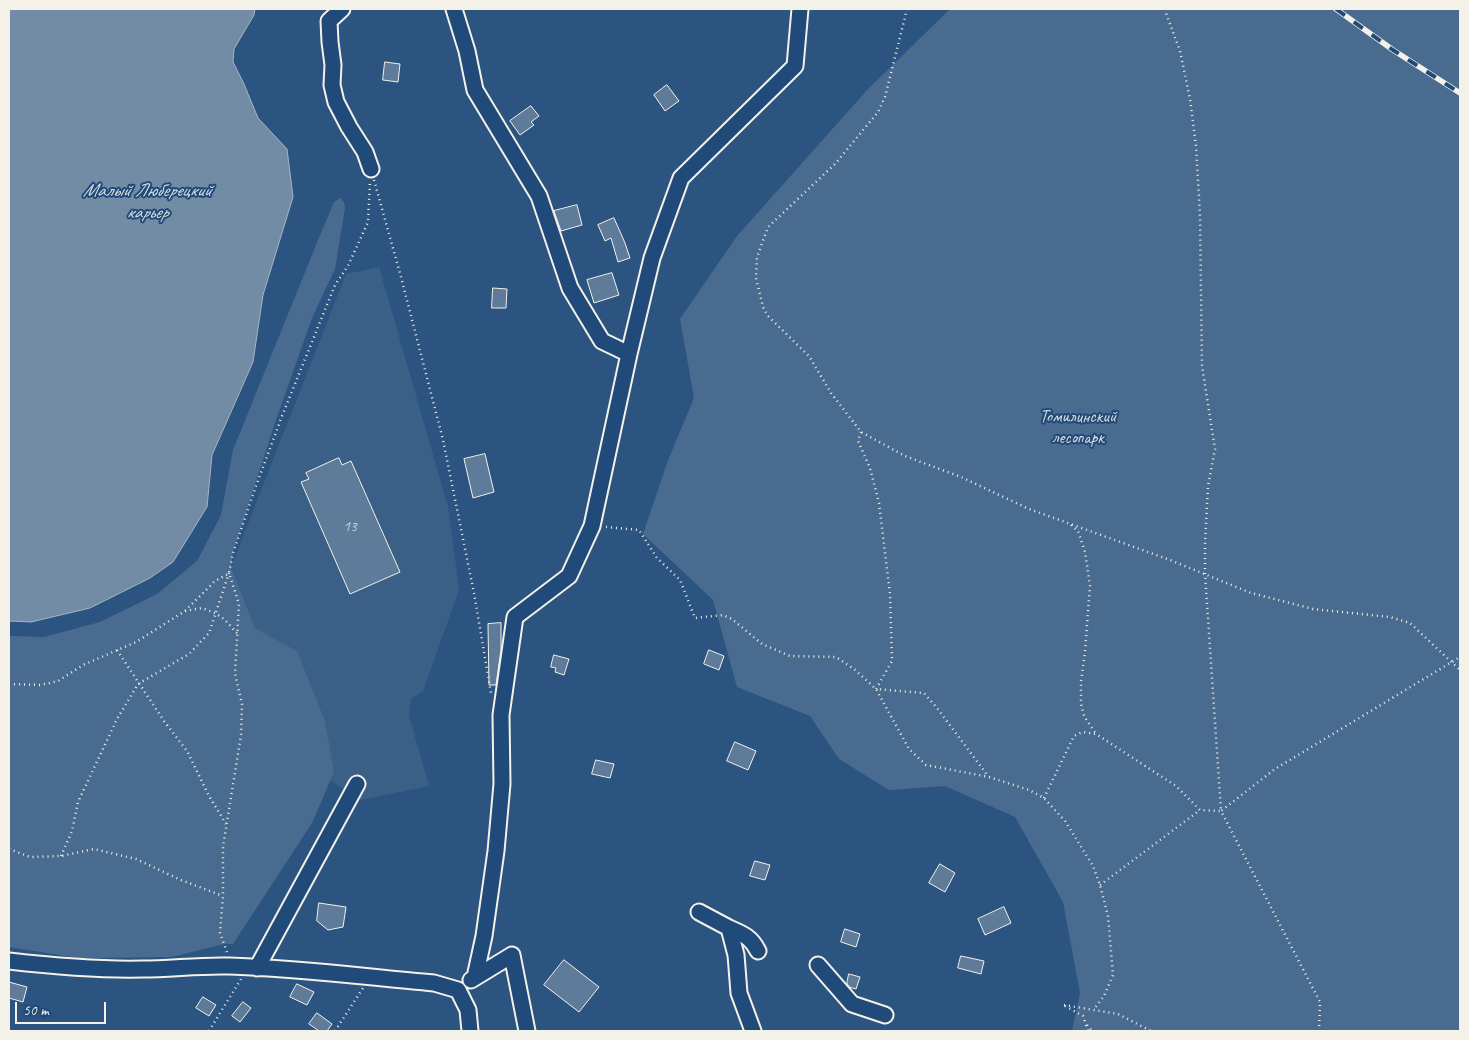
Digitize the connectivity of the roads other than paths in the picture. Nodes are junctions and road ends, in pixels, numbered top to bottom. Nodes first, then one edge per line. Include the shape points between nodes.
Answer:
1 (342, 9) edge
2 (454, 9) edge
3 (800, 9) edge
4 (370, 169) road end
5 (628, 354) junction
6 (357, 784) dead end
7 (699, 912) dead end
8 (729, 928) junction
9 (758, 951) dead end
10 (9, 961) edge
11 (818, 965) dead end
12 (253, 967) junction
13 (475, 977) junction
14 (458, 990) junction
15 (885, 1015) dead end
16 (470, 1031) edge
17 (527, 1031) edge
18 (753, 1031) edge

1 - 4 street via 328,21 332,86 336,102 365,152
2 - 5 street via 476,90 539,196 570,288 602,341
3 - 5 street via 795,66 681,178 652,258
5 - 13 street via 592,526 569,576 515,618 501,715 502,784 496,851
6 - 12 street
7 - 8 street
8 - 9 street via 754,942
8 - 18 street via 736,955 739,993
10 - 12 street via 142,969
11 - 15 street via 852,1004
12 - 14 street via 434,983
13 - 14 street
13 - 17 street via 512,955
14 - 16 street via 468,1010

